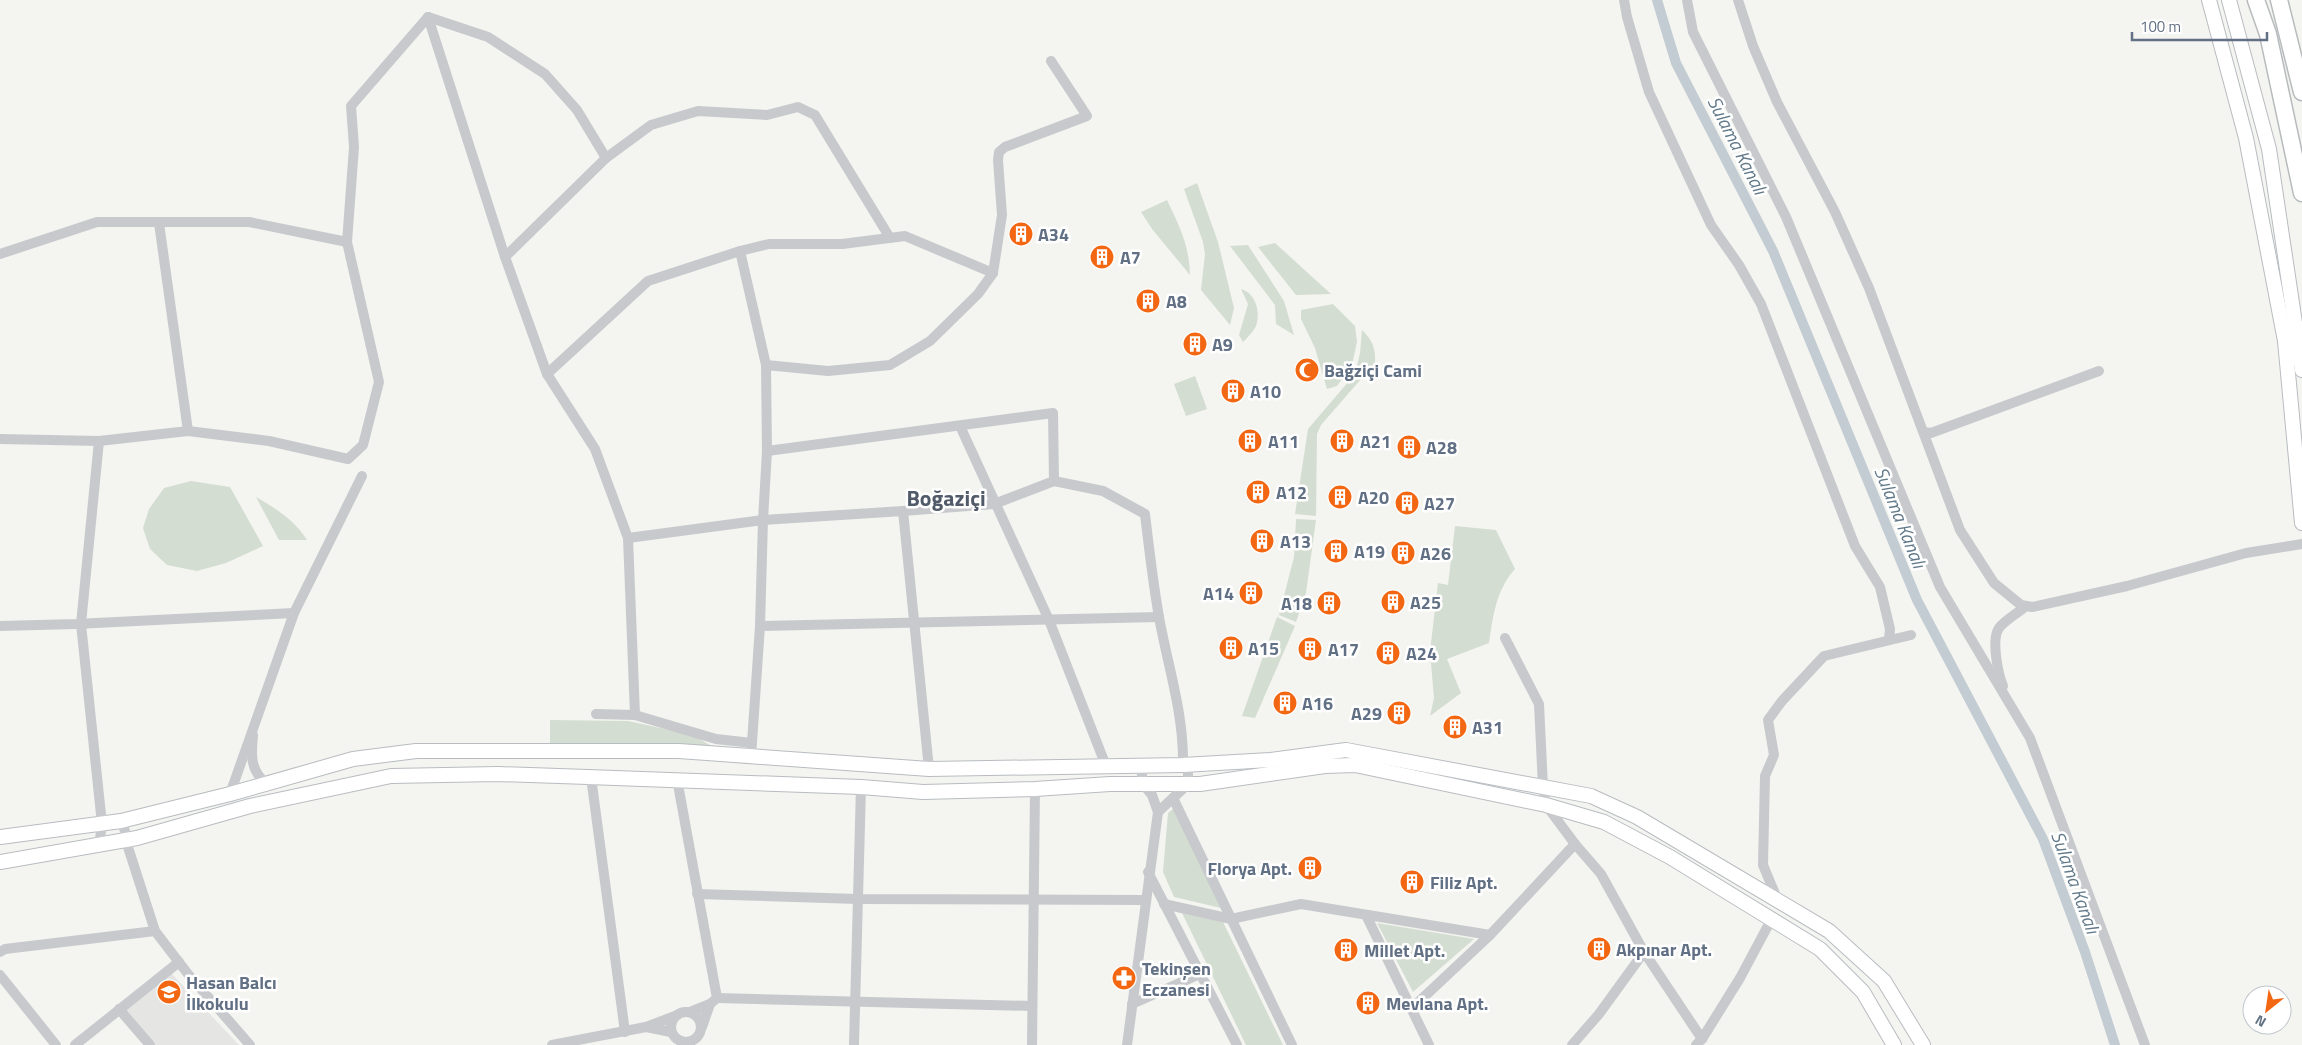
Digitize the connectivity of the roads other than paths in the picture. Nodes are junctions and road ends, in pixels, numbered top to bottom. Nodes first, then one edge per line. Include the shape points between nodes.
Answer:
1 (1624, 0) edge
2 (1687, 0) edge
3 (1738, 0) edge
4 (2209, 0) edge
5 (2229, 0) edge
6 (2256, 0) edge
7 (2279, 0) edge
8 (428, 17) junction
9 (1051, 61) dead end
10 (2302, 92) edge
11 (606, 158) junction
12 (2302, 193) edge
13 (159, 223) junction
14 (890, 238) junction
15 (347, 242) junction
16 (740, 251) junction
17 (0, 254) edge
18 (505, 257) junction
19 (993, 273) junction
20 (766, 365) junction
21 (2302, 370) edge
22 (2099, 371) dead end
23 (547, 374) junction
24 (960, 426) junction
25 (188, 432) junction
26 (1924, 432) junction
27 (0, 439) edge
28 (99, 441) junction
29 (766, 450) junction
30 (362, 476) dead end
31 (1054, 481) junction
32 (994, 504) junction
33 (903, 511) junction
34 (764, 520) junction
35 (2302, 523) edge
36 (628, 538) junction
37 (2302, 544) edge
38 (2026, 606) junction
39 (294, 613) junction
40 (1159, 617) junction
41 (1049, 620) junction
42 (915, 622) junction
43 (81, 624) junction
44 (0, 626) edge
45 (760, 626) junction
46 (1910, 635) dead end
47 (1505, 638) dead end
48 (1889, 640) junction
49 (2013, 710) junction
50 (596, 714) dead end
51 (256, 715) junction
52 (635, 715) junction
53 (752, 743) junction
54 (751, 757) junction
55 (1186, 765) junction
56 (1106, 766) junction
57 (1141, 766) junction
58 (929, 769) junction
59 (591, 777) junction
60 (677, 779) junction
61 (267, 784) junction
62 (1143, 784) junction
63 (1188, 784) junction
64 (861, 787) junction
65 (1543, 787) junction
66 (1035, 789) junction
67 (230, 794) junction
68 (1173, 798) junction
69 (1546, 806) junction
70 (1158, 812) junction
71 (120, 821) junction
72 (102, 824) junction
73 (0, 837) edge
74 (126, 841) junction
75 (1575, 844) junction
76 (103, 845) junction
77 (0, 862) edge
78 (1148, 872) junction
79 (697, 894) junction
80 (858, 899) junction
81 (1033, 900) junction
82 (1145, 900) junction
83 (1778, 901) junction
84 (1164, 904) junction
85 (1366, 915) junction
86 (1231, 918) junction
87 (1771, 920) junction
88 (155, 930) junction
89 (1490, 934) junction
90 (0, 952) edge
91 (1644, 952) junction
92 (179, 962) junction
93 (1200, 974) junction
94 (0, 975) edge
95 (855, 1000) junction
96 (713, 1001) junction
97 (1132, 1004) junction
98 (1032, 1006) junction
99 (1411, 1009) junction
100 (120, 1010) junction
101 (690, 1012) junction
102 (675, 1016) junction
103 (646, 1027) junction
104 (702, 1027) junction
105 (625, 1032) junction
106 (676, 1039) edge
107 (1699, 1042) edge
108 (692, 1043) edge
109 (56, 1045) edge
110 (75, 1045) edge
111 (150, 1045) edge
112 (250, 1045) edge
113 (552, 1045) edge
114 (854, 1045) edge
115 (1032, 1045) edge
116 (1127, 1045) edge
117 (1237, 1045) edge
118 (1292, 1045) edge
119 (1429, 1045) edge
120 (1572, 1045) edge
121 (1894, 1045) edge
122 (1923, 1045) edge
123 (2145, 1045) edge

1 - 48 street via 1649,92 1711,225 1761,304 1855,546 1880,587 1890,629
2 - 49 street via 1693,32 1786,216 1940,587
3 - 26 street via 1753,46 1778,102 1835,212 1869,288
4 - 35 main road via 2246,138 2285,341
5 - 21 main road via 2269,149
6 - 12 highway via 2268,34
7 - 10 highway
8 - 11 street via 488,37 545,74 577,110
8 - 15 street via 351,106 354,147
8 - 18 street
9 - 19 street via 1087,116 1005,147 1000,152 1002,215
11 - 14 street via 651,125 698,110 767,115 798,107 815,115
11 - 18 street
13 - 15 street via 249,222
13 - 17 street via 97,222
13 - 25 street
14 - 16 street via 842,244 769,244
14 - 19 street via 905,236
15 - 25 street via 379,382 363,445 348,458 270,441
16 - 20 street
16 - 23 street via 648,281
18 - 23 street
19 - 20 street via 978,294 930,341 890,365 828,371
20 - 29 street
22 - 26 street via 1931,433
23 - 36 street via 595,448
24 - 29 street
24 - 31 street via 1053,413
24 - 32 street
25 - 28 street
26 - 38 street via 1960,530 1994,583 2011,599
27 - 28 street
28 - 43 street
29 - 34 street
30 - 39 street
31 - 32 street
31 - 40 street via 1103,491 1145,514
32 - 33 street
32 - 41 street
33 - 34 street
33 - 42 street
34 - 36 street
34 - 45 street
36 - 52 street
37 - 38 street via 2246,553 2127,586
38 - 49 street via 2000,626 1995,638 2000,679
39 - 43 street
39 - 51 street
40 - 41 street
40 - 55 street via 1180,715
41 - 42 street
41 - 56 street
42 - 45 street
42 - 58 street
43 - 44 street
43 - 72 street
45 - 53 street
46 - 48 street
47 - 65 street via 1539,704
48 - 83 street via 1824,656 1782,700 1768,720 1774,755 1765,776 1763,864
49 - 123 street via 2030,738
50 - 52 street
51 - 61 street via 253,764 257,776
51 - 67 street
52 - 53 street via 716,739
53 - 54 street
54 - 58 main road
54 - 61 main road via 679,751 416,751 353,759
55 - 57 main road
55 - 63 street
55 - 65 main road via 1270,760 1346,750
56 - 57 main road
56 - 58 main road
57 - 62 street
59 - 60 main road
59 - 74 main road via 498,774 392,776 250,806
59 - 105 street
60 - 64 main road
60 - 79 street
61 - 67 main road
62 - 63 main road
62 - 66 main road
62 - 70 street via 1152,794
63 - 68 street
63 - 69 main road via 1355,765
64 - 66 main road via 923,792
64 - 80 street
65 - 69 street
65 - 83 main road via 1591,796 1637,817
66 - 81 street
67 - 71 main road
68 - 70 street
68 - 86 street
69 - 75 street
69 - 87 main road via 1604,822 1670,857
70 - 78 street
71 - 72 main road
71 - 74 street
72 - 73 main road
72 - 76 street via 100,839
74 - 76 main road
74 - 88 street
75 - 89 street
75 - 91 street via 1601,874
76 - 77 main road
78 - 82 street
78 - 84 street
79 - 80 street
79 - 96 street
80 - 81 street
80 - 95 street
81 - 82 street
81 - 98 street
82 - 97 street
83 - 122 main road via 1829,931 1884,981
84 - 86 street
84 - 93 street
85 - 86 street via 1301,904
85 - 89 street
85 - 99 street
86 - 118 street
87 - 107 street via 1740,978
87 - 121 main road via 1820,949 1863,992
88 - 90 street
88 - 92 street
89 - 99 street
91 - 107 street
91 - 120 street via 1600,1014
92 - 100 street
92 - 112 street
93 - 97 street
93 - 117 street
94 - 109 street
95 - 96 street
95 - 98 street
95 - 114 street
96 - 101 street
96 - 104 street
97 - 116 street
98 - 115 street
99 - 119 street
100 - 110 street
100 - 111 street
101 - 102 street
101 - 104 street
102 - 103 street
102 - 106 street via 670,1025
103 - 105 street
103 - 106 street
104 - 108 street
105 - 113 street
106 - 108 street

